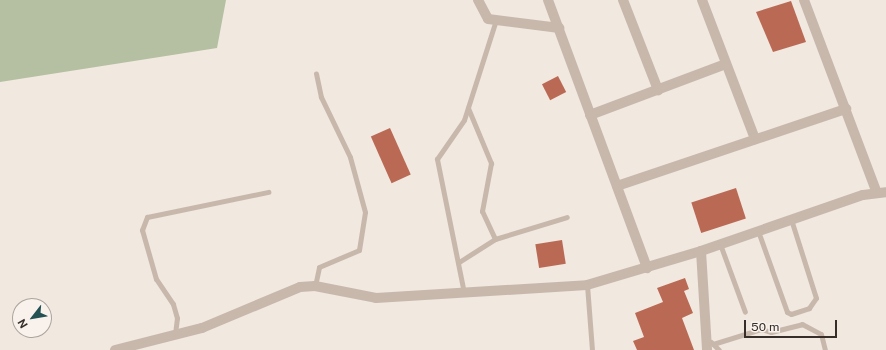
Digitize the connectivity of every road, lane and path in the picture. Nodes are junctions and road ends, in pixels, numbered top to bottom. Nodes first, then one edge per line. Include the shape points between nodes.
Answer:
1 (478, 0) edge
2 (548, 0) edge
3 (623, 0) edge
4 (702, 0) edge
5 (804, 0) edge
6 (496, 20) junction
7 (559, 28) junction
8 (726, 64) junction
9 (316, 74) dead end
10 (658, 90) junction
11 (468, 108) junction
12 (846, 109) junction
13 (590, 114) junction
14 (755, 139) junction
15 (617, 186) junction
16 (268, 192) dead end
17 (881, 192) edge
18 (567, 217) dead end
19 (791, 219) junction
20 (758, 231) junction
21 (494, 239) junction
22 (720, 244) junction
23 (702, 251) junction
24 (459, 262) junction
25 (647, 268) junction
26 (587, 285) junction
27 (315, 286) junction
28 (464, 293) junction
29 (745, 312) dead end
30 (175, 334) junction
31 (709, 343) edge
32 (115, 350) edge
33 (592, 350) edge
34 (719, 350) edge
35 (825, 350) edge

1 - 6 street via 488,19
2 - 7 street
3 - 10 street
4 - 8 street
5 - 12 street
6 - 7 street
6 - 11 lane
7 - 13 street
8 - 10 street
8 - 14 street
9 - 27 lane via 321,97 350,157 365,212 359,250 319,267
10 - 13 street
11 - 21 lane via 491,163 482,211
11 - 24 lane via 464,120 437,159
12 - 14 street
12 - 17 street
13 - 15 street
14 - 15 street
15 - 25 street
16 - 30 lane via 147,217 142,230 156,279 174,304 178,318
17 - 19 street
18 - 21 lane
19 - 20 street
19 - 20 lane via 816,298 809,308 791,314 787,312
20 - 22 street
21 - 24 lane
22 - 23 street
22 - 29 lane
23 - 25 street
23 - 31 street
24 - 28 lane
25 - 26 street
26 - 28 street
26 - 33 lane
27 - 28 street via 376,298
27 - 30 street via 288,290 224,321
30 - 32 street
31 - 34 lane
31 - 35 lane via 761,329 771,332 802,324 821,334

